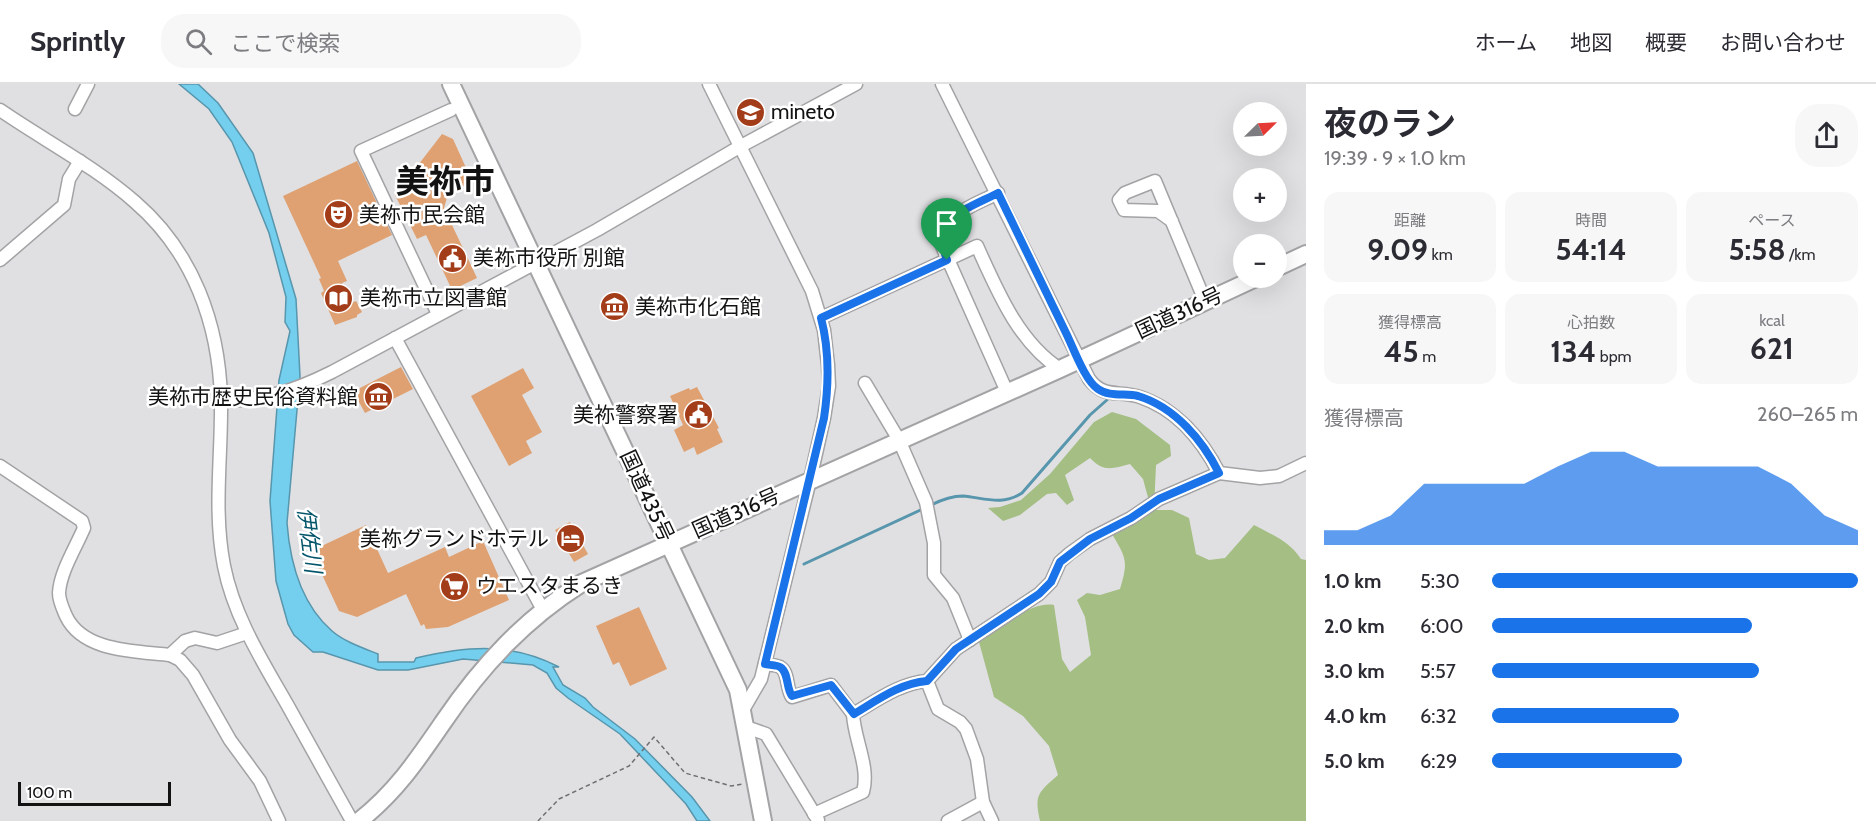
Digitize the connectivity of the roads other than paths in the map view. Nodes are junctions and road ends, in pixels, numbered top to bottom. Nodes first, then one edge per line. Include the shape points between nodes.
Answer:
1 (88, 84) edge
2 (451, 84) edge
3 (709, 84) edge
4 (856, 84) edge
5 (942, 84) edge
6 (0, 110) edge
7 (75, 110) dead end
8 (451, 110) dead end
9 (741, 146) junction
10 (80, 161) junction
11 (998, 193) junction
12 (1172, 221) dead end
13 (1306, 254) edge
14 (947, 260) junction
15 (0, 261) edge
16 (536, 261) junction
17 (1287, 263) edge
18 (1234, 288) edge
19 (1205, 301) junction
20 (438, 314) junction
21 (821, 318) junction
22 (395, 338) junction
23 (1079, 360) junction
24 (1060, 369) junction
25 (865, 383) dead end
26 (1007, 393) junction
27 (221, 402) junction
28 (899, 440) junction
29 (0, 466) edge
30 (1305, 467) edge
31 (1219, 473) junction
32 (810, 480) junction
33 (669, 543) junction
34 (543, 610) junction
35 (247, 633) junction
36 (970, 640) junction
37 (170, 655) junction
38 (765, 664) junction
39 (927, 681) junction
40 (743, 710) junction
41 (854, 714) junction
42 (746, 727) junction
43 (983, 802) junction
44 (816, 818) edge
45 (279, 821) edge
46 (352, 821) edge
47 (359, 821) edge
48 (763, 821) edge
49 (948, 821) edge
50 (992, 821) edge

1 - 7 street
2 - 16 highway, 国道435号
3 - 9 street
4 - 9 street
5 - 11 street
6 - 10 street
8 - 20 street via 361,151
9 - 16 street
9 - 21 street via 801,266
10 - 15 street via 69,179 64,205
10 - 27 street via 135,201 157,223 188,266 216,342
11 - 14 street via 950,220 942,246
11 - 23 street
12 - 19 street
13 - 17 highway
14 - 21 street
14 - 24 street via 977,246 1006,309 1045,359
14 - 26 street
16 - 20 street
16 - 33 highway, 国道435号
18 - 19 highway, 国道316号
19 - 23 highway, 国道316号
20 - 22 street
21 - 32 street via 829,386
22 - 27 street via 305,385 266,398
22 - 34 street
23 - 24 highway, 国道316号
23 - 31 street via 1097,389 1137,396 1170,413 1207,449
24 - 26 highway, 国道316号
25 - 28 street
26 - 28 highway, 国道316号
27 - 35 street via 217,475 224,567
28 - 32 highway, 国道316号
28 - 36 street via 930,511 934,575 953,598
29 - 37 street via 82,521 84,528 59,593 71,627 100,644
30 - 31 street via 1260,478
31 - 36 street via 1159,499 1090,539 1060,562 1051,582 1039,594
32 - 33 highway, 国道316号
32 - 38 street
33 - 34 highway, 国道316号 via 582,583
33 - 40 highway, 国道435号 via 738,690
34 - 47 highway, 国道316号 via 510,638 444,720 422,756
35 - 37 street via 217,643 195,638 185,641
35 - 46 street
36 - 39 street via 956,649
37 - 45 street via 193,675 230,740 260,781
38 - 40 street
38 - 41 street via 782,669 792,696 831,685
39 - 41 street via 886,694
39 - 43 street via 939,709 966,729 977,759
40 - 42 highway, 国道435号
41 - 44 street via 855,737 863,760 863,792
42 - 44 street via 766,734
42 - 48 highway, 国道435号
43 - 49 street
43 - 50 street

